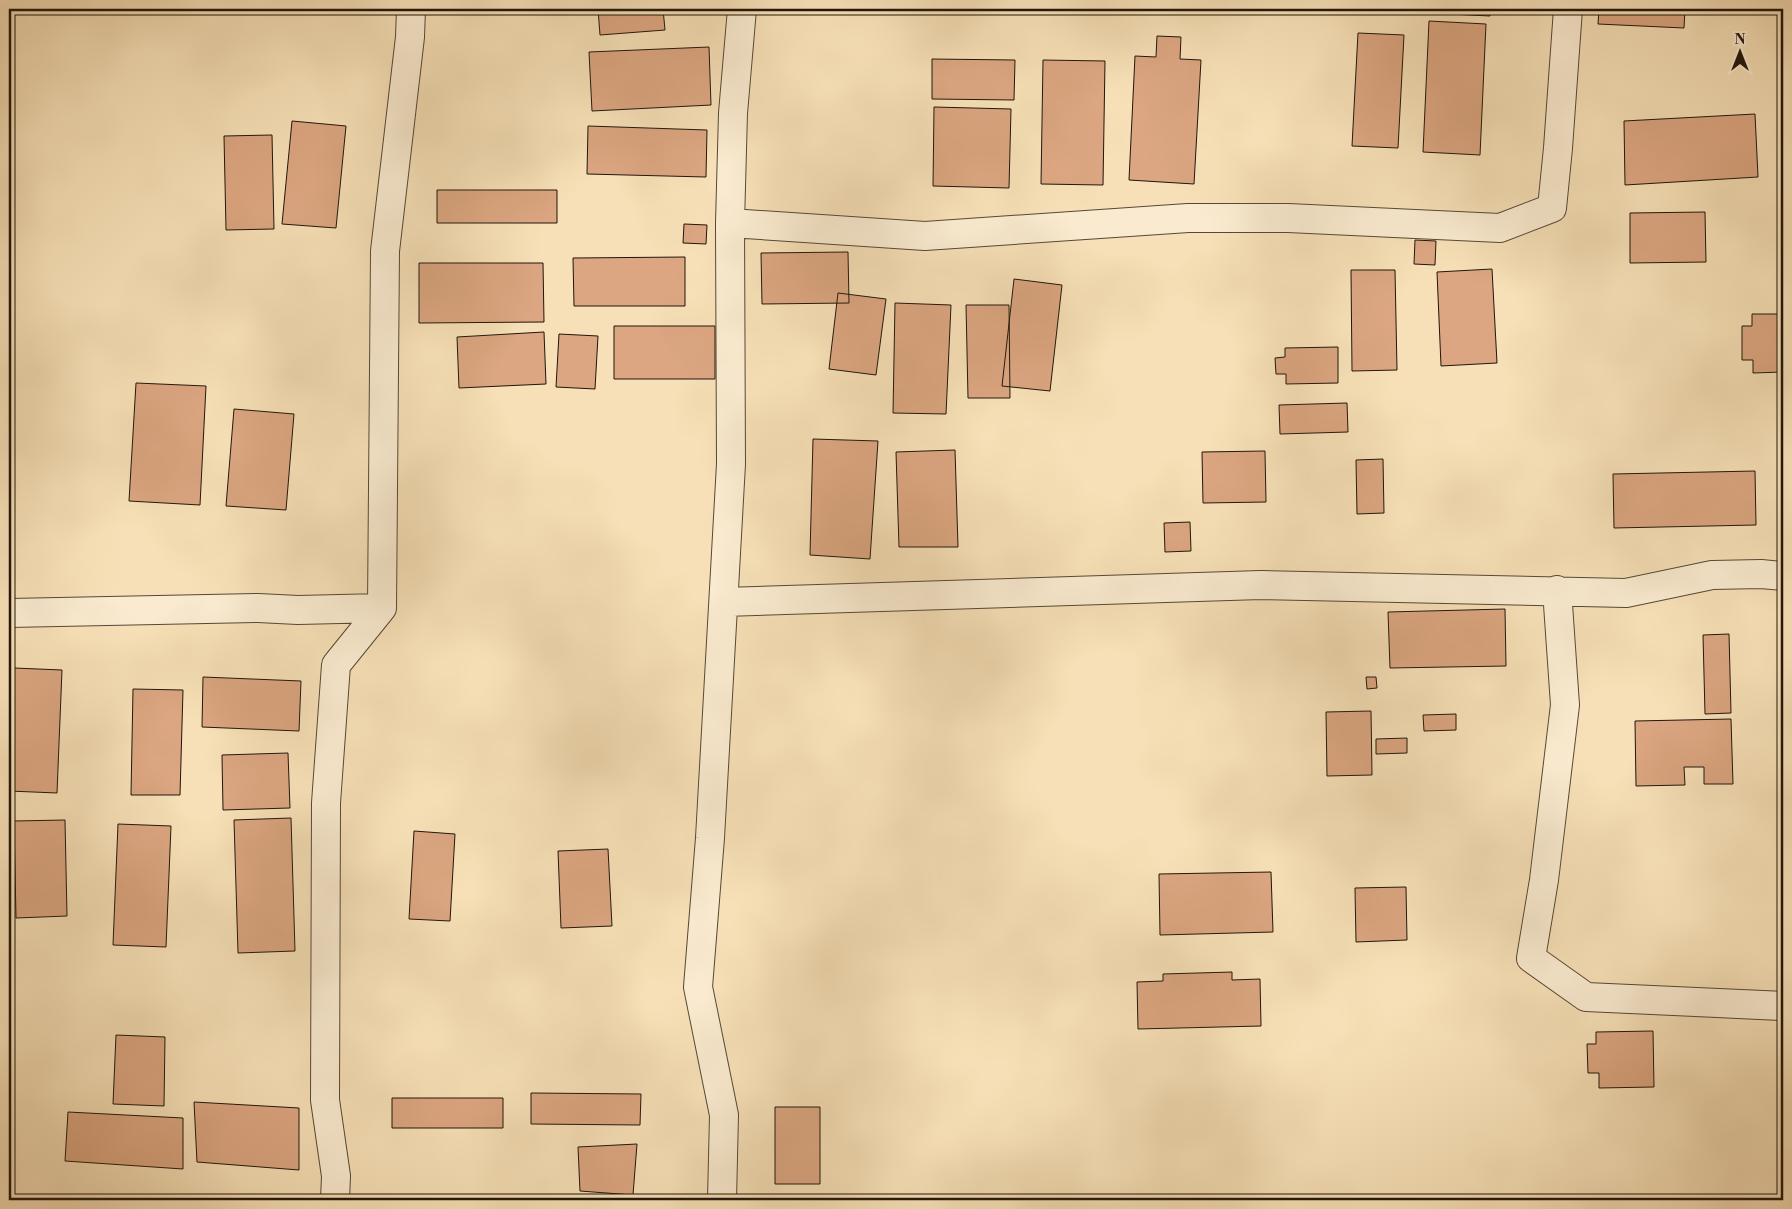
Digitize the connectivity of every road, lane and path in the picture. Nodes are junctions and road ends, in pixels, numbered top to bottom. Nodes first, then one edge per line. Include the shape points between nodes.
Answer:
1 (411, 9) edge
2 (742, 9) edge
3 (1568, 9) edge
4 (730, 223) junction
5 (1783, 576) edge
6 (1557, 590) junction
7 (724, 602) junction
8 (382, 608) junction
9 (9, 613) edge
10 (1783, 1006) edge
11 (335, 1200) edge
12 (722, 1200) edge

1 - 8 street via 385,251
2 - 4 street via 732,113
3 - 4 street via 1552,208 1500,228 1288,218 1188,218 925,236
4 - 7 street via 731,464
5 - 6 street via 1712,575 1626,593
6 - 7 street via 1261,585
6 - 10 street via 1566,705 1531,958 1586,997
7 - 12 street via 698,987 724,1115
8 - 9 street
8 - 11 street via 336,665 326,803 325,1080 336,1176

